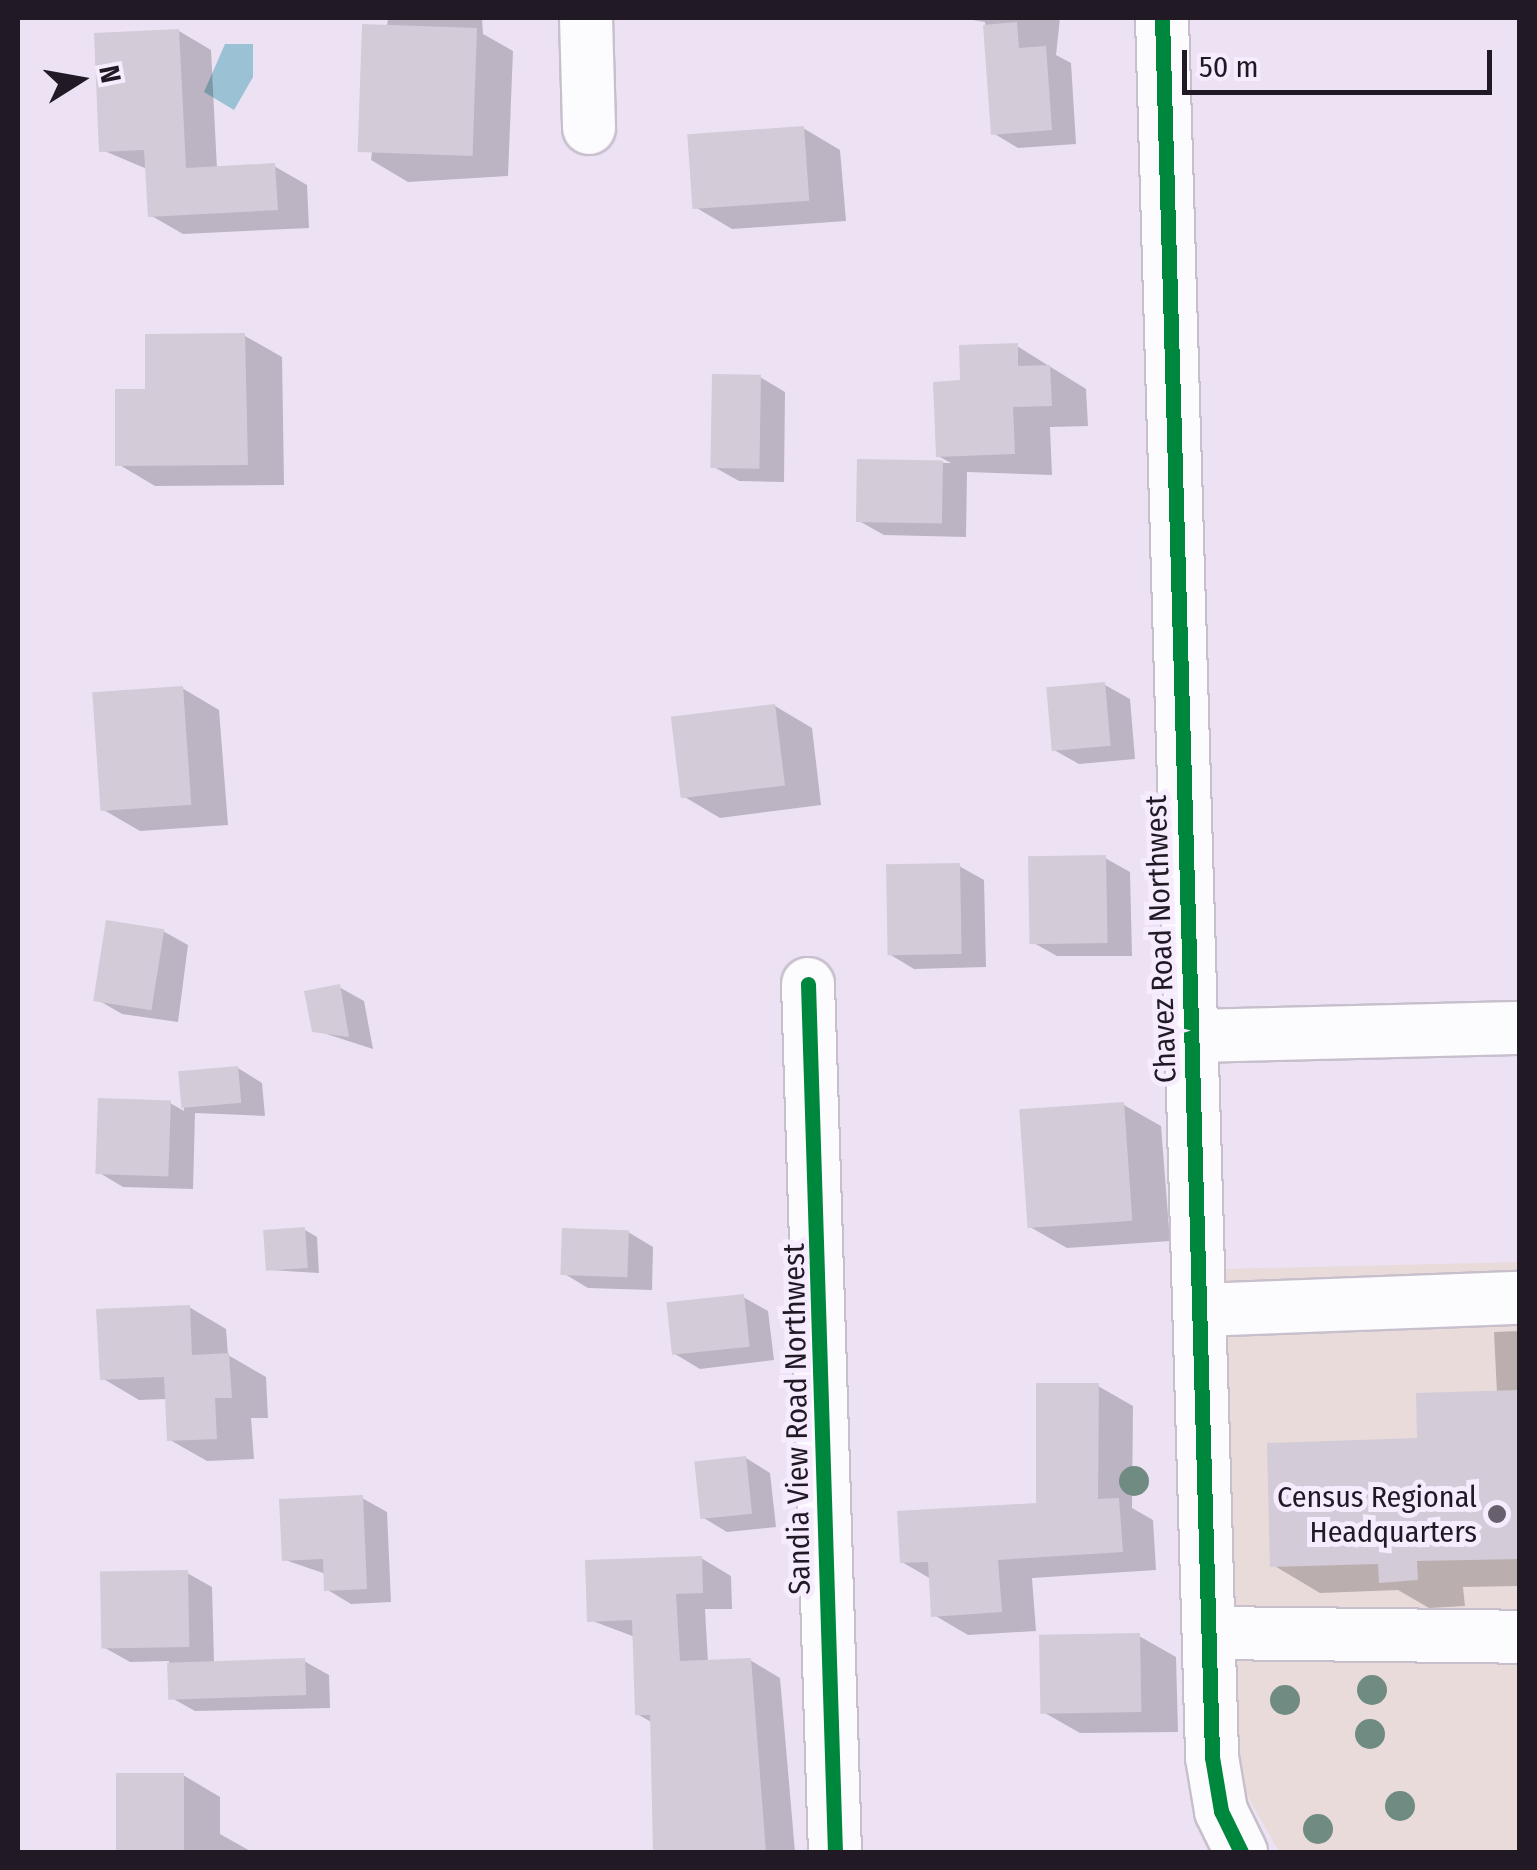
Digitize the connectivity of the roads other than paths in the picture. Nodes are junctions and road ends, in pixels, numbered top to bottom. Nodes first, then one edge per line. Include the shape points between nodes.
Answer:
1 (586, 18) edge
2 (1162, 18) edge
3 (588, 128) dead end
4 (808, 984) dead end
5 (1520, 1028) edge
6 (1191, 1036) junction
7 (1520, 1298) edge
8 (1200, 1310) junction
9 (1212, 1633) junction
10 (1520, 1638) edge
11 (836, 1852) edge
12 (1240, 1852) edge

1 - 3 street
2 - 6 street, Chavez Road Northwest
4 - 11 street, Sandia View Road Northwest
5 - 6 street
6 - 8 street, Chavez Road Northwest
7 - 8 street
8 - 9 street, Chavez Road Northwest
9 - 10 street
9 - 12 street, Chavez Road Northwest via 1214,1786

